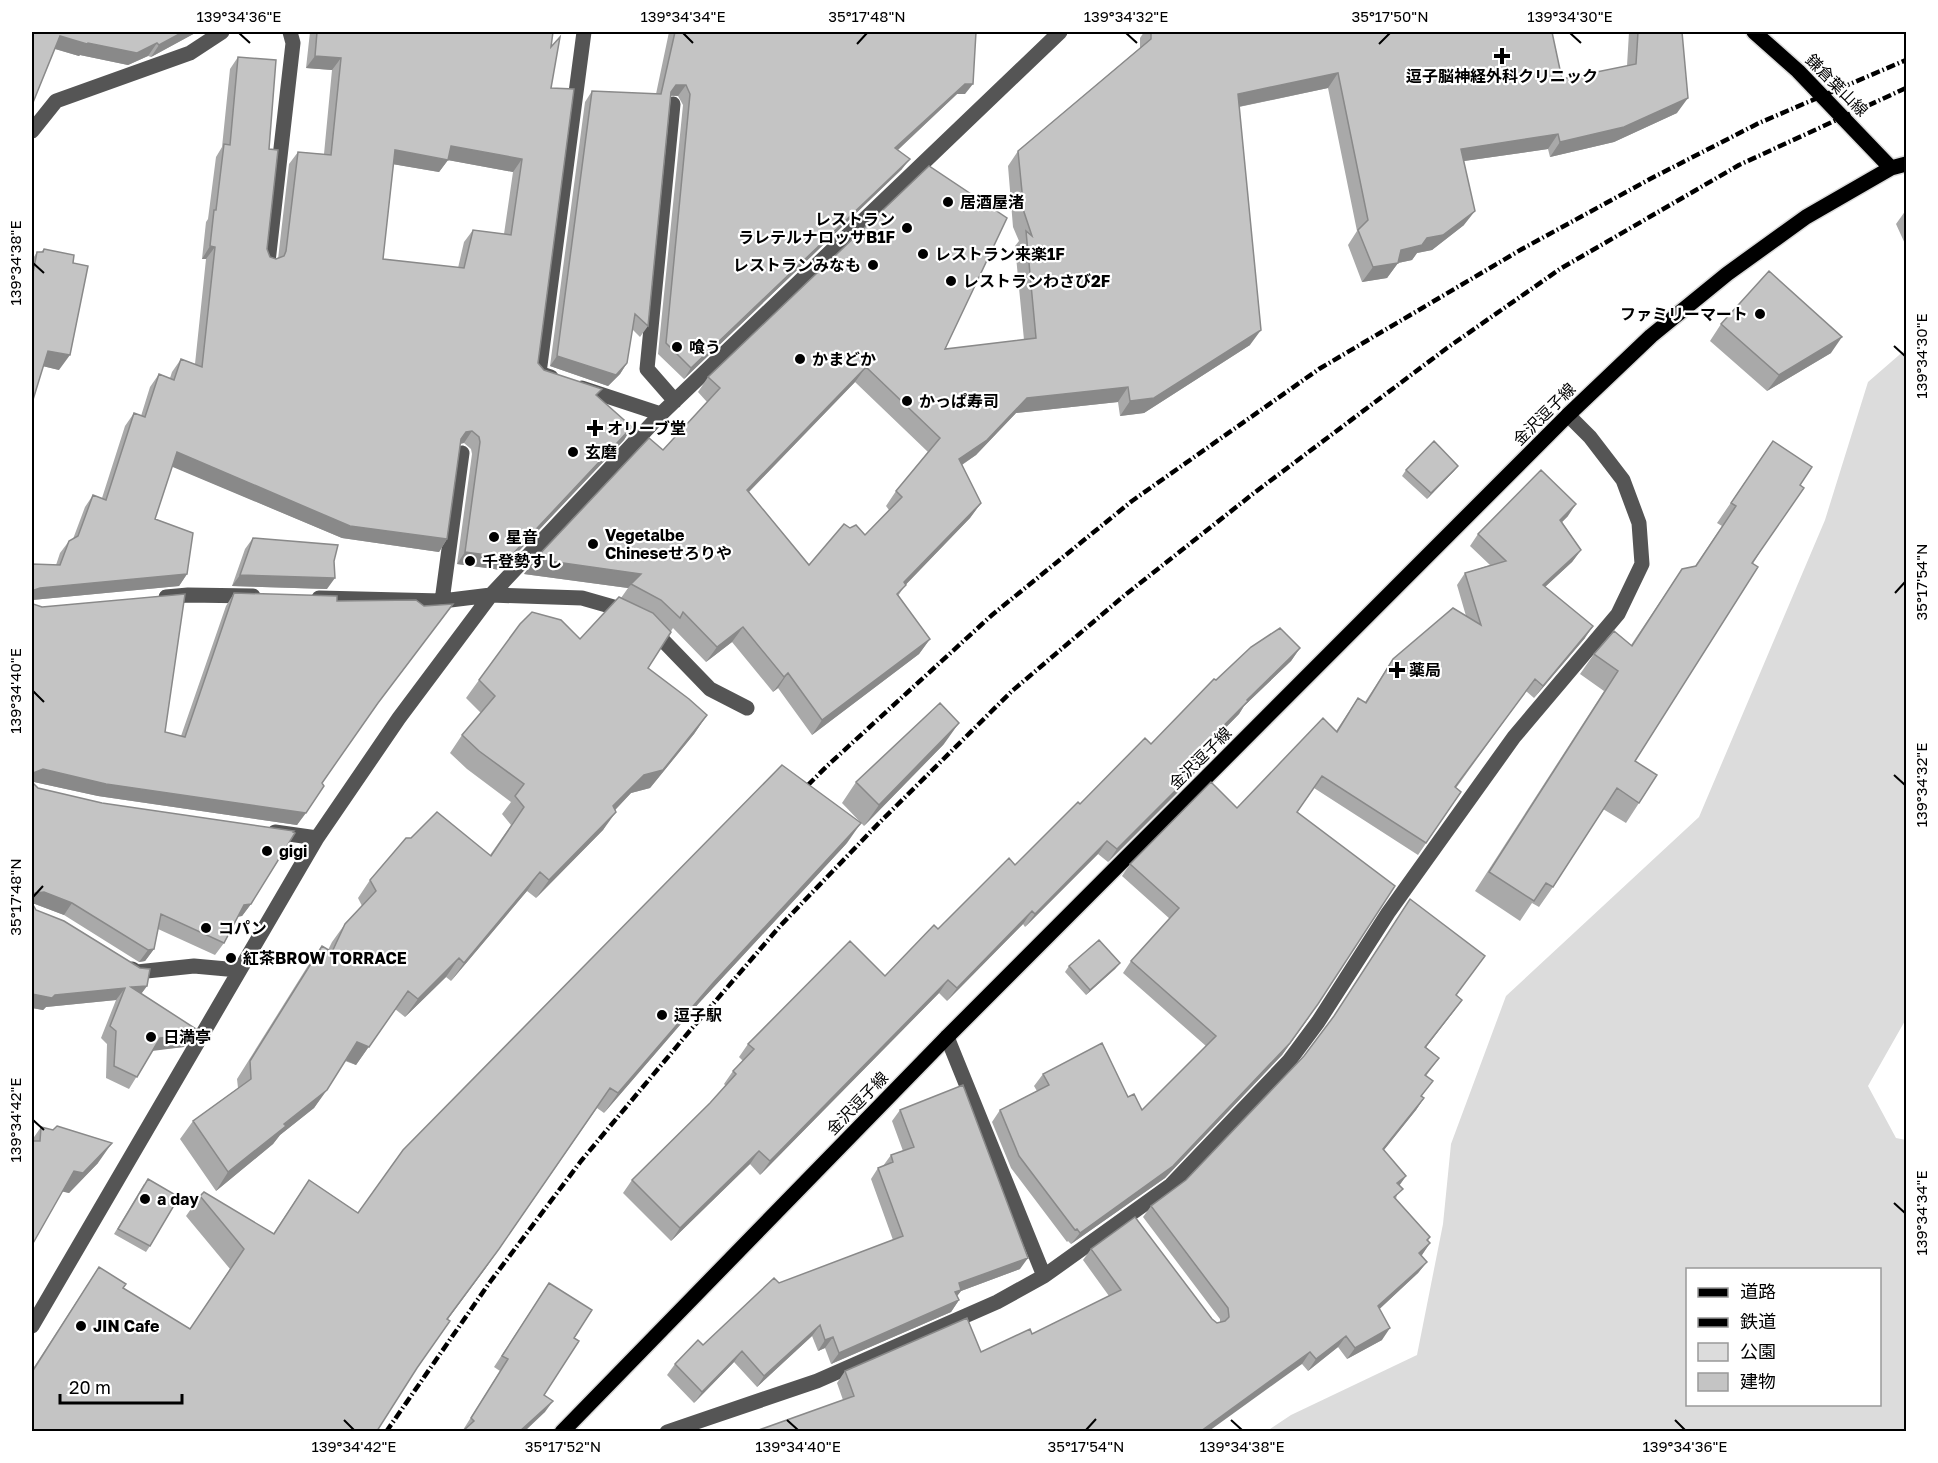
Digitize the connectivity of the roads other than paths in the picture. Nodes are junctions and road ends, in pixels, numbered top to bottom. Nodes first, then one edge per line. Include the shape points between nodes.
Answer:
1 (222, 32) edge
2 (290, 32) edge
3 (584, 32) edge
4 (1060, 32) edge
5 (1754, 32) edge
6 (673, 104) edge
7 (34, 124) edge
8 (1906, 164) edge
9 (1891, 168) junction
10 (268, 262) edge
11 (675, 401) junction
12 (661, 414) junction
13 (1568, 415) junction
14 (462, 453) edge
15 (491, 595) junction
16 (269, 597) edge
17 (155, 598) edge
18 (304, 598) edge
19 (442, 601) junction
20 (747, 708) dead end
21 (258, 830) edge
22 (317, 838) junction
23 (118, 960) edge
24 (238, 970) junction
25 (947, 1037) junction
26 (1044, 1276) junction
27 (32, 1326) edge
28 (562, 1431) edge
29 (667, 1431) edge

1 - 7 street via 190,53 56,101
2 - 10 street via 292,43
3 - 12 street via 539,373
4 - 11 street
5 - 9 main road, 鎌倉葉山線 via 1798,71
6 - 11 street via 647,369
8 - 9 main road, 金沢逗子線
9 - 13 main road, 金沢逗子線 via 1806,217 1727,274 1651,336
11 - 12 street
12 - 15 street
13 - 25 main road, 金沢逗子線
13 - 26 street via 1623,480 1639,523 1642,564 1618,614 1514,737 1289,1060 1171,1185 1132,1220
14 - 19 street
15 - 19 street
15 - 20 street via 582,598 617,608 646,623 710,689
15 - 22 street via 399,718
16 - 17 street
18 - 19 street
21 - 22 street
22 - 24 street
23 - 24 street via 137,972 194,966
24 - 27 street
25 - 26 street
25 - 28 main road, 金沢逗子線
26 - 29 street via 997,1302 817,1381

